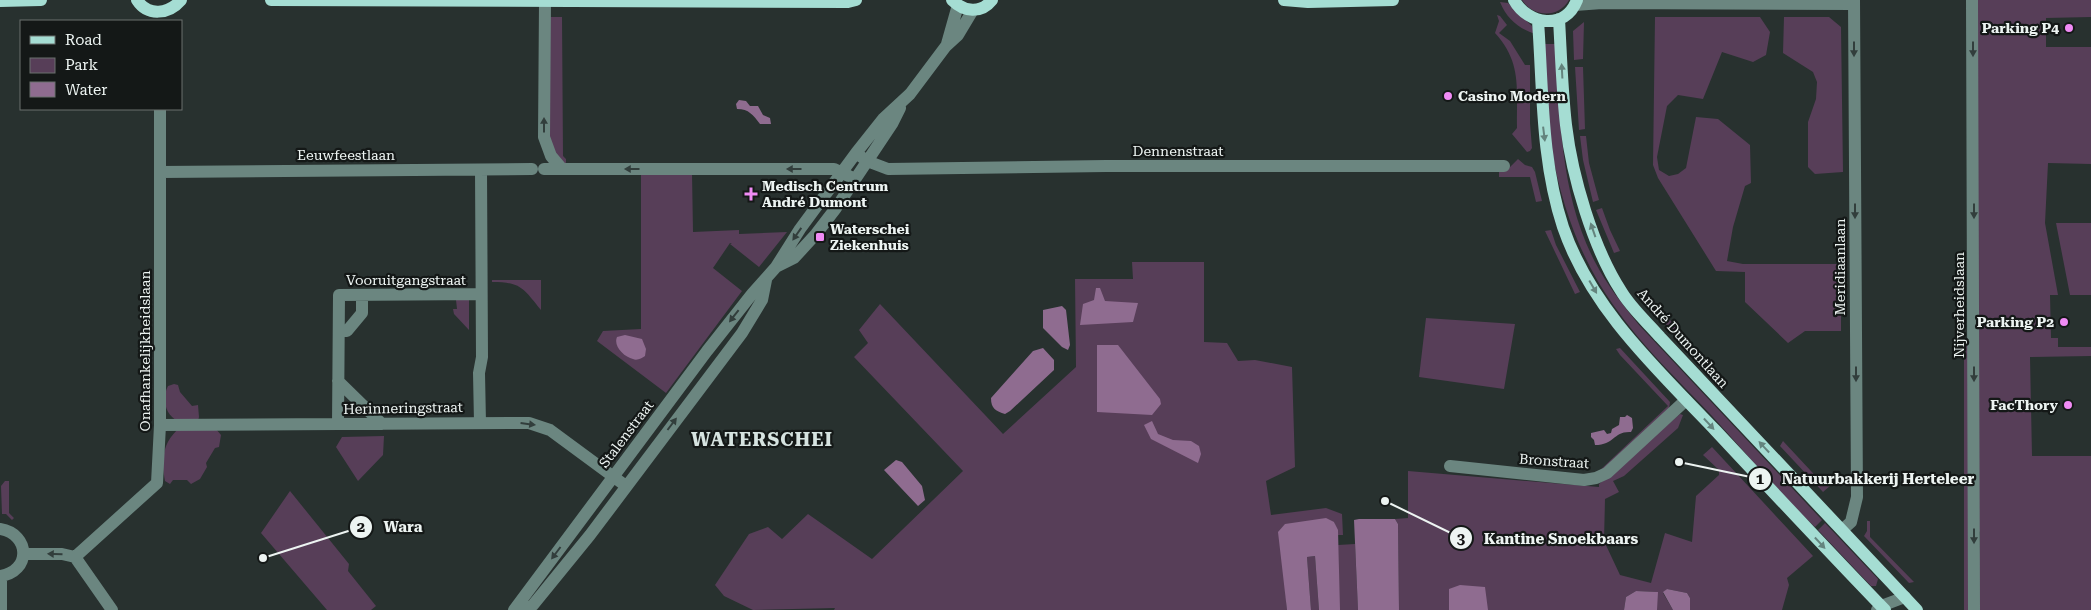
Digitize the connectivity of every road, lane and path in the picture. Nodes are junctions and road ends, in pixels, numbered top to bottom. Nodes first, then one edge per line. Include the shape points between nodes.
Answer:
1 (41, 0) edge
2 (137, 0) edge
3 (181, 0) edge
4 (271, 0) edge
5 (856, 0) edge
6 (992, 0) edge
7 (1284, 0) edge
8 (1393, 0) edge
9 (1514, 0) edge
10 (1972, 0) edge
11 (0, 1) edge
12 (1576, 2) edge
13 (1854, 2) edge
14 (955, 3) edge
15 (545, 6) junction
16 (973, 10) junction
17 (159, 17) edge
18 (1559, 19) junction
19 (1538, 21) junction
20 (946, 46) junction
21 (902, 104) junction
22 (160, 110) edge
23 (856, 153) junction
24 (867, 161) junction
25 (1504, 166) dead end
26 (562, 169) junction
27 (481, 170) junction
28 (160, 172) junction
29 (843, 172) junction
30 (855, 179) junction
31 (776, 267) junction
32 (766, 280) junction
33 (481, 294) junction
34 (362, 295) junction
35 (338, 331) junction
36 (338, 381) junction
37 (1686, 400) junction
38 (480, 423) junction
39 (338, 424) junction
40 (382, 424) junction
41 (160, 426) junction
42 (1450, 466) dead end
43 (612, 476) junction
44 (626, 486) junction
45 (576, 526) junction
46 (0, 529) edge
47 (1842, 530) junction
48 (590, 535) junction
49 (24, 554) junction
50 (75, 557) junction
51 (0, 576) edge
52 (1905, 597) junction
53 (1881, 609) edge
54 (1, 610) edge
55 (112, 610) edge
56 (514, 610) edge
57 (525, 610) edge
58 (1900, 610) edge
59 (1917, 610) edge
60 (1974, 610) edge

1 - 11 main road
2 - 17 main road
3 - 17 main road
4 - 15 main road
5 - 15 main road
6 - 16 main road
7 - 8 main road
9 - 19 main road via 1519,9
10 -> 60 street, Nijverheidslaan
12 - 13 street
12 - 18 main road
13 -> 47 street, Meridiaanlaan via 1856,497 1850,522
14 - 16 main road
14 - 20 street, Stalenstraat
26 -> 15 street via 551,156 544,138
16 - 20 street, Stalenstraat via 958,35
18 - 19 main road
47 -> 18 main road, André Dumontlaan via 1648,324 1610,273 1593,232 1572,158 1563,98
19 -> 37 main road via 1543,131 1564,228 1581,268 1601,302
20 - 21 street, Stalenstraat
21 - 23 street, Stalenstraat via 883,119
21 - 24 street, Stalenstraat
22 - 28 street, Onafhankelijkheidslaan
23 - 24 street, Dennenstraat
23 - 29 street, Stalenstraat
24 - 25 street, Dennenstraat via 888,170 1106,166
24 - 30 street, Stalenstraat
26 - 27 street, Eeuwfeestlaan
29 -> 26 street, Eeuwfeestlaan via 834,169
27 - 28 street, Eeuwfeestlaan
27 - 33 street, Vooruitgangstraat
28 - 41 street, Onafhankelijkheidslaan
29 - 30 street
29 -> 31 street, Stalenstraat
30 - 31 street, Stalenstraat via 816,234 794,258
31 - 32 street, Stalenstraat
32 -> 43 street, Stalenstraat via 724,329
44 -> 32 street, Stalenstraat via 742,333 762,300
33 - 34 street, Vooruitgangstraat
33 - 38 street, Vooruitgangstraat
34 - 35 street via 362,313 347,331
34 - 35 street, Vooruitgangstraat via 339,295
35 - 36 street, Vooruitgangstraat
36 - 39 street, Vooruitgangstraat
36 - 40 street
37 - 42 street, Bronstraat via 1607,473 1596,478 1584,480
37 -> 53 main road
38 - 40 street, Herinneringstraat
38 -> 43 street, Herinneringstraat via 529,423 550,430
39 - 40 street, Herinneringstraat
39 - 41 street, Herinneringstraat
41 - 50 street, Onafhankelijkheidslaan via 157,483
43 - 44 street, Herinneringstraat
43 - 45 street, Stalenstraat
44 - 48 street, Stalenstraat
45 - 48 street
45 -> 56 street, Stalenstraat
46 - 49 street via 16,535
47 - 52 main road, André Dumontlaan
48 - 57 street, Stalenstraat via 533,605
50 -> 49 street
49 - 51 street via 14,572
50 - 55 street
51 - 54 street
52 - 53 street
52 - 58 street
52 - 59 main road, André Dumontlaan

